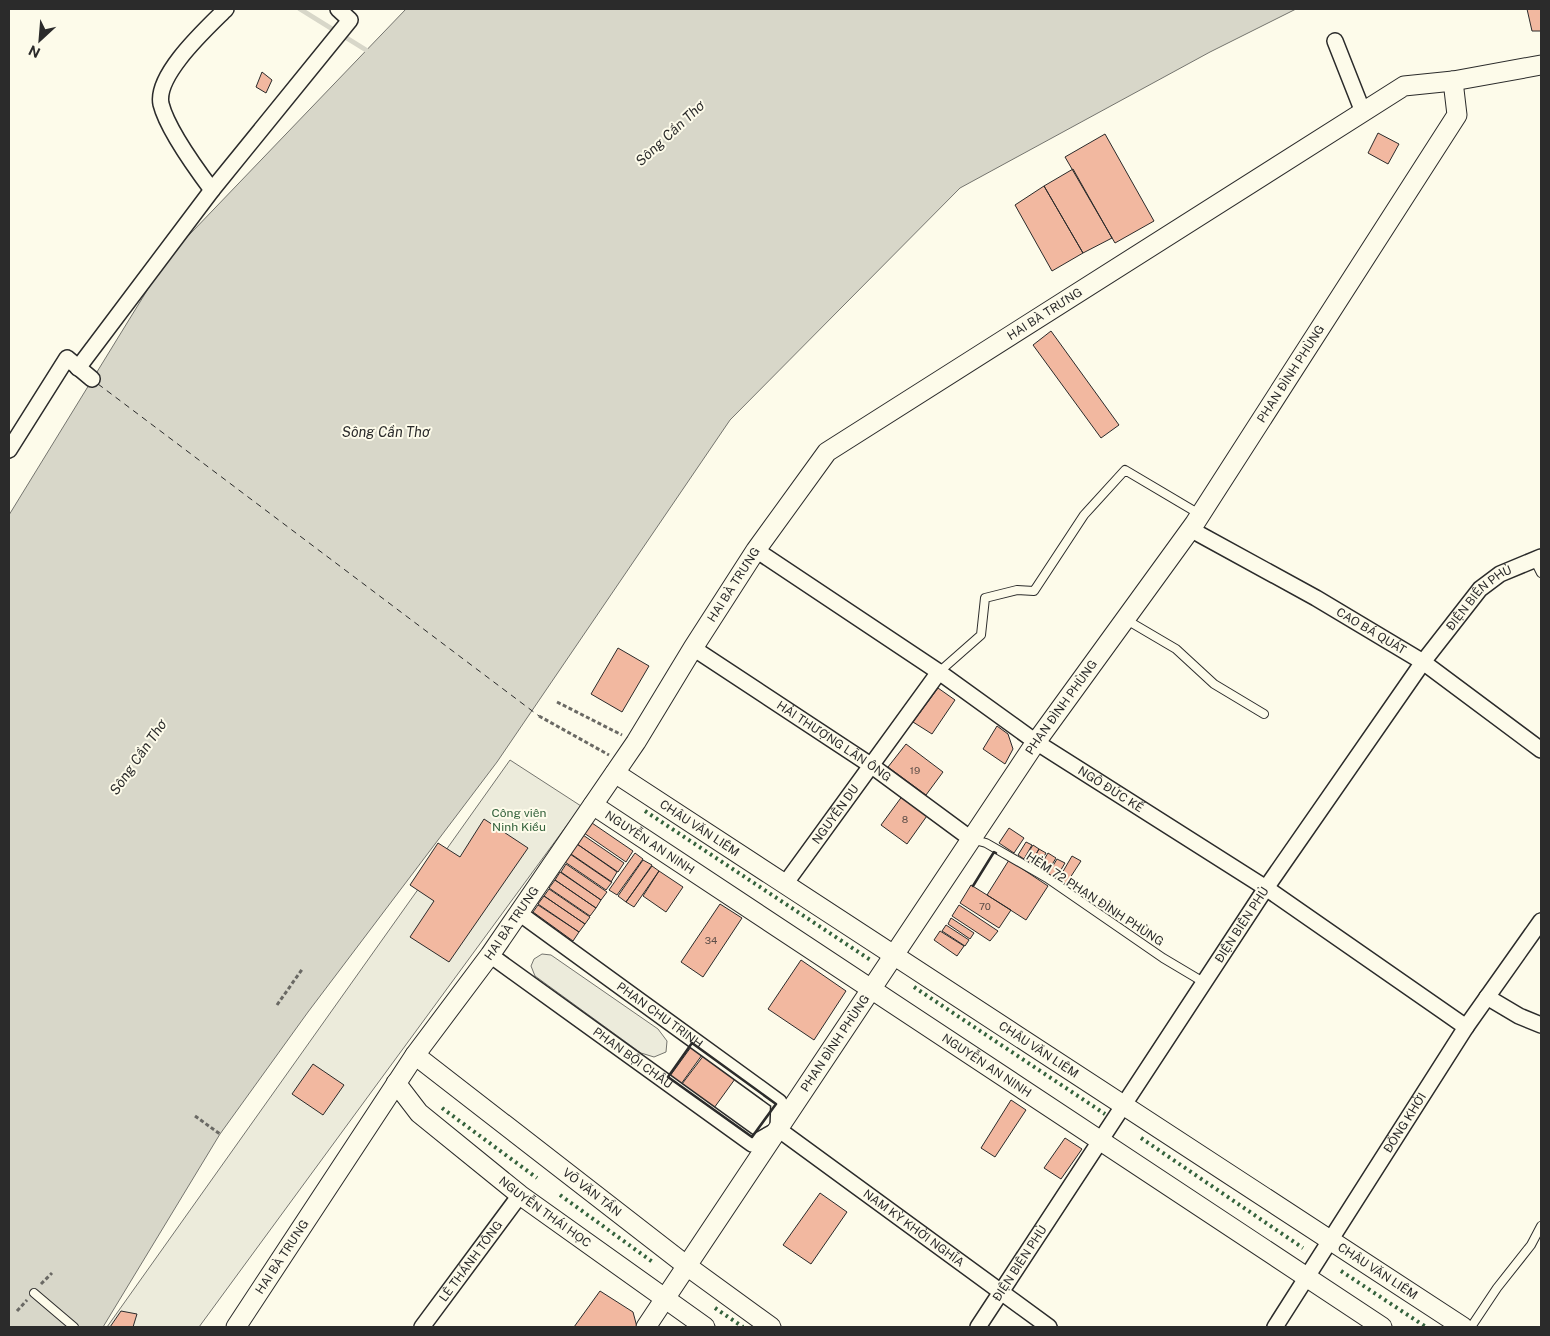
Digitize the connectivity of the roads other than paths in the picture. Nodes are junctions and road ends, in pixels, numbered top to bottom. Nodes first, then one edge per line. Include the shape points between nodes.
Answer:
1 (226, 9) edge
2 (338, 9) edge
3 (1335, 41) dead end
4 (1541, 65) edge
5 (1453, 81) junction
6 (1364, 112) junction
7 (212, 190) junction
8 (78, 368) junction
9 (92, 379) dead end
10 (9, 450) edge
11 (1195, 522) junction
12 (756, 550) junction
13 (1539, 563) edge
14 (1125, 619) junction
15 (692, 648) junction
16 (1423, 662) junction
17 (939, 672) junction
18 (1264, 714) dead end
19 (1036, 742) junction
20 (1541, 750) edge
21 (872, 766) junction
22 (619, 768) junction
23 (593, 805) junction
24 (972, 839) junction
25 (785, 884) junction
26 (1266, 888) junction
27 (519, 913) junction
28 (1541, 921) edge
29 (490, 955) junction
30 (894, 955) junction
31 (1205, 982) junction
32 (871, 989) junction
33 (1488, 997) junction
34 (1541, 1025) edge
35 (1466, 1027) junction
36 (415, 1055) junction
37 (396, 1084) junction
38 (1124, 1106) junction
39 (778, 1129) junction
40 (1100, 1141) junction
41 (520, 1195) junction
42 (1541, 1226) edge
43 (1330, 1240) junction
44 (687, 1266) junction
45 (1308, 1278) junction
46 (34, 1292) dead end
47 (1002, 1294) junction
48 (665, 1298) junction
49 (240, 1326) edge
50 (74, 1327) edge
51 (422, 1327) edge
52 (646, 1327) edge
53 (705, 1327) edge
54 (771, 1327) edge
55 (978, 1327) edge
56 (1049, 1327) edge
57 (1275, 1327) edge
58 (1382, 1327) edge
59 (1463, 1327) edge
60 (1470, 1327) edge

1 - 7 street via 191,44 172,70 161,94 161,104 176,135
2 - 7 street via 350,20
3 - 6 street
4 - 5 street, HAI BÀ TRƯNG
5 - 6 street, HAI BÀ TRƯNG via 1404,86
5 - 11 street, PHAN ĐÌNH PHÙNG via 1457,115
6 - 12 street, HAI BÀ TRƯNG via 827,452
7 - 8 street
8 - 9 street
8 - 10 street via 67,358
11 - 14 street, PHAN ĐÌNH PHÙNG
11 - 16 street, CAO BÁ QUÁT
11 - 17 lane via 1125,470 1084,515 1034,591 1017,590 984,598 980,635
12 - 15 street, HAI BÀ TRƯNG
12 - 17 street, NGÔ ĐỨC KẾ
13 - 16 street, ĐIỆN BIÊN PHỦ via 1500,574 1480,589
14 - 18 lane via 1176,650 1214,684
14 - 19 street, PHAN ĐÌNH PHÙNG
15 - 21 street, HẢI THƯỢNG LÃN ÔNG
15 - 22 street, HAI BÀ TRƯNG
16 - 20 street, CAO BÁ QUÁT
16 - 26 street, ĐIỆN BIÊN PHỦ
17 - 19 street, NGÔ ĐỨC KẾ
17 - 21 street, NGUYỄN DU
19 - 24 street, PHAN ĐÌNH PHÙNG
19 - 26 street, NGÔ ĐỨC KẾ
21 - 24 street, HẢI THƯỢNG LÃN ÔNG
21 - 25 street, NGUYỄN DU
22 - 23 street, HAI BÀ TRƯNG
22 - 25 street, CHÂU VĂN LIÊM
23 - 27 street, HAI BÀ TRƯNG
23 - 32 street, NGUYỄN AN NINH
24 - 30 street, PHAN ĐÌNH PHÙNG
24 - 31 lane, HẺM 72 PHAN ĐÌNH PHÙNG via 986,843 1047,878 1163,958
25 - 30 street, CHÂU VĂN LIÊM
26 - 31 street, ĐIỆN BIÊN PHỦ
26 - 35 street, NGÔ ĐỨC KẾ
27 - 29 street, HAI BÀ TRƯNG
27 - 39 street, PHAN CHU TRINH via 779,1102
28 - 33 street, ĐỒNG KHỞI
29 - 36 street, HAI BÀ TRƯNG
29 - 39 street, PHAN BỘI CHÂU via 752,1144
30 - 32 street, PHAN ĐÌNH PHÙNG
30 - 38 street, CHÂU VĂN LIÊM
31 - 38 street, ĐIỆN BIÊN PHỦ
32 - 39 street, PHAN ĐÌNH PHÙNG
32 - 40 street, NGUYỄN AN NINH
33 - 34 street
33 - 35 street, ĐỒNG KHỞI
35 - 43 street, ĐỒNG KHỞI
36 - 37 street, HAI BÀ TRƯNG
36 - 44 street, VÕ VĂN TẦN
37 - 41 street, NGUYỄN THÁI HỌC via 419,1113
37 - 49 street, HAI BÀ TRƯNG
38 - 40 street, ĐIỆN BIÊN PHỦ
38 - 43 street, CHÂU VĂN LIÊM
39 - 44 street, PHAN ĐÌNH PHÙNG
39 - 47 street, NAM KỲ KHỞI NGHĨA
40 - 45 street, NGUYỄN AN NINH
40 - 47 street, ĐIỆN BIÊN PHỦ
41 - 48 street, NGUYỄN THÁI HỌC
41 - 51 street, LÊ THÁNH TÔNG
42 - 60 lane via 1531,1245
43 - 45 street, ĐỒNG KHỞI
43 - 59 street, CHÂU VĂN LIÊM
44 - 48 street, PHAN ĐÌNH PHÙNG
44 - 54 street, VÕ VĂN TẦN
45 - 57 street, ĐỒNG KHỞI
45 - 58 street, NGUYỄN AN NINH
46 - 50 lane
47 - 55 street, ĐIỆN BIÊN PHỦ
47 - 56 street, NAM KỲ KHỞI NGHĨA
48 - 52 street, PHAN ĐÌNH PHÙNG
48 - 53 street, NGUYỄN THÁI HỌC

